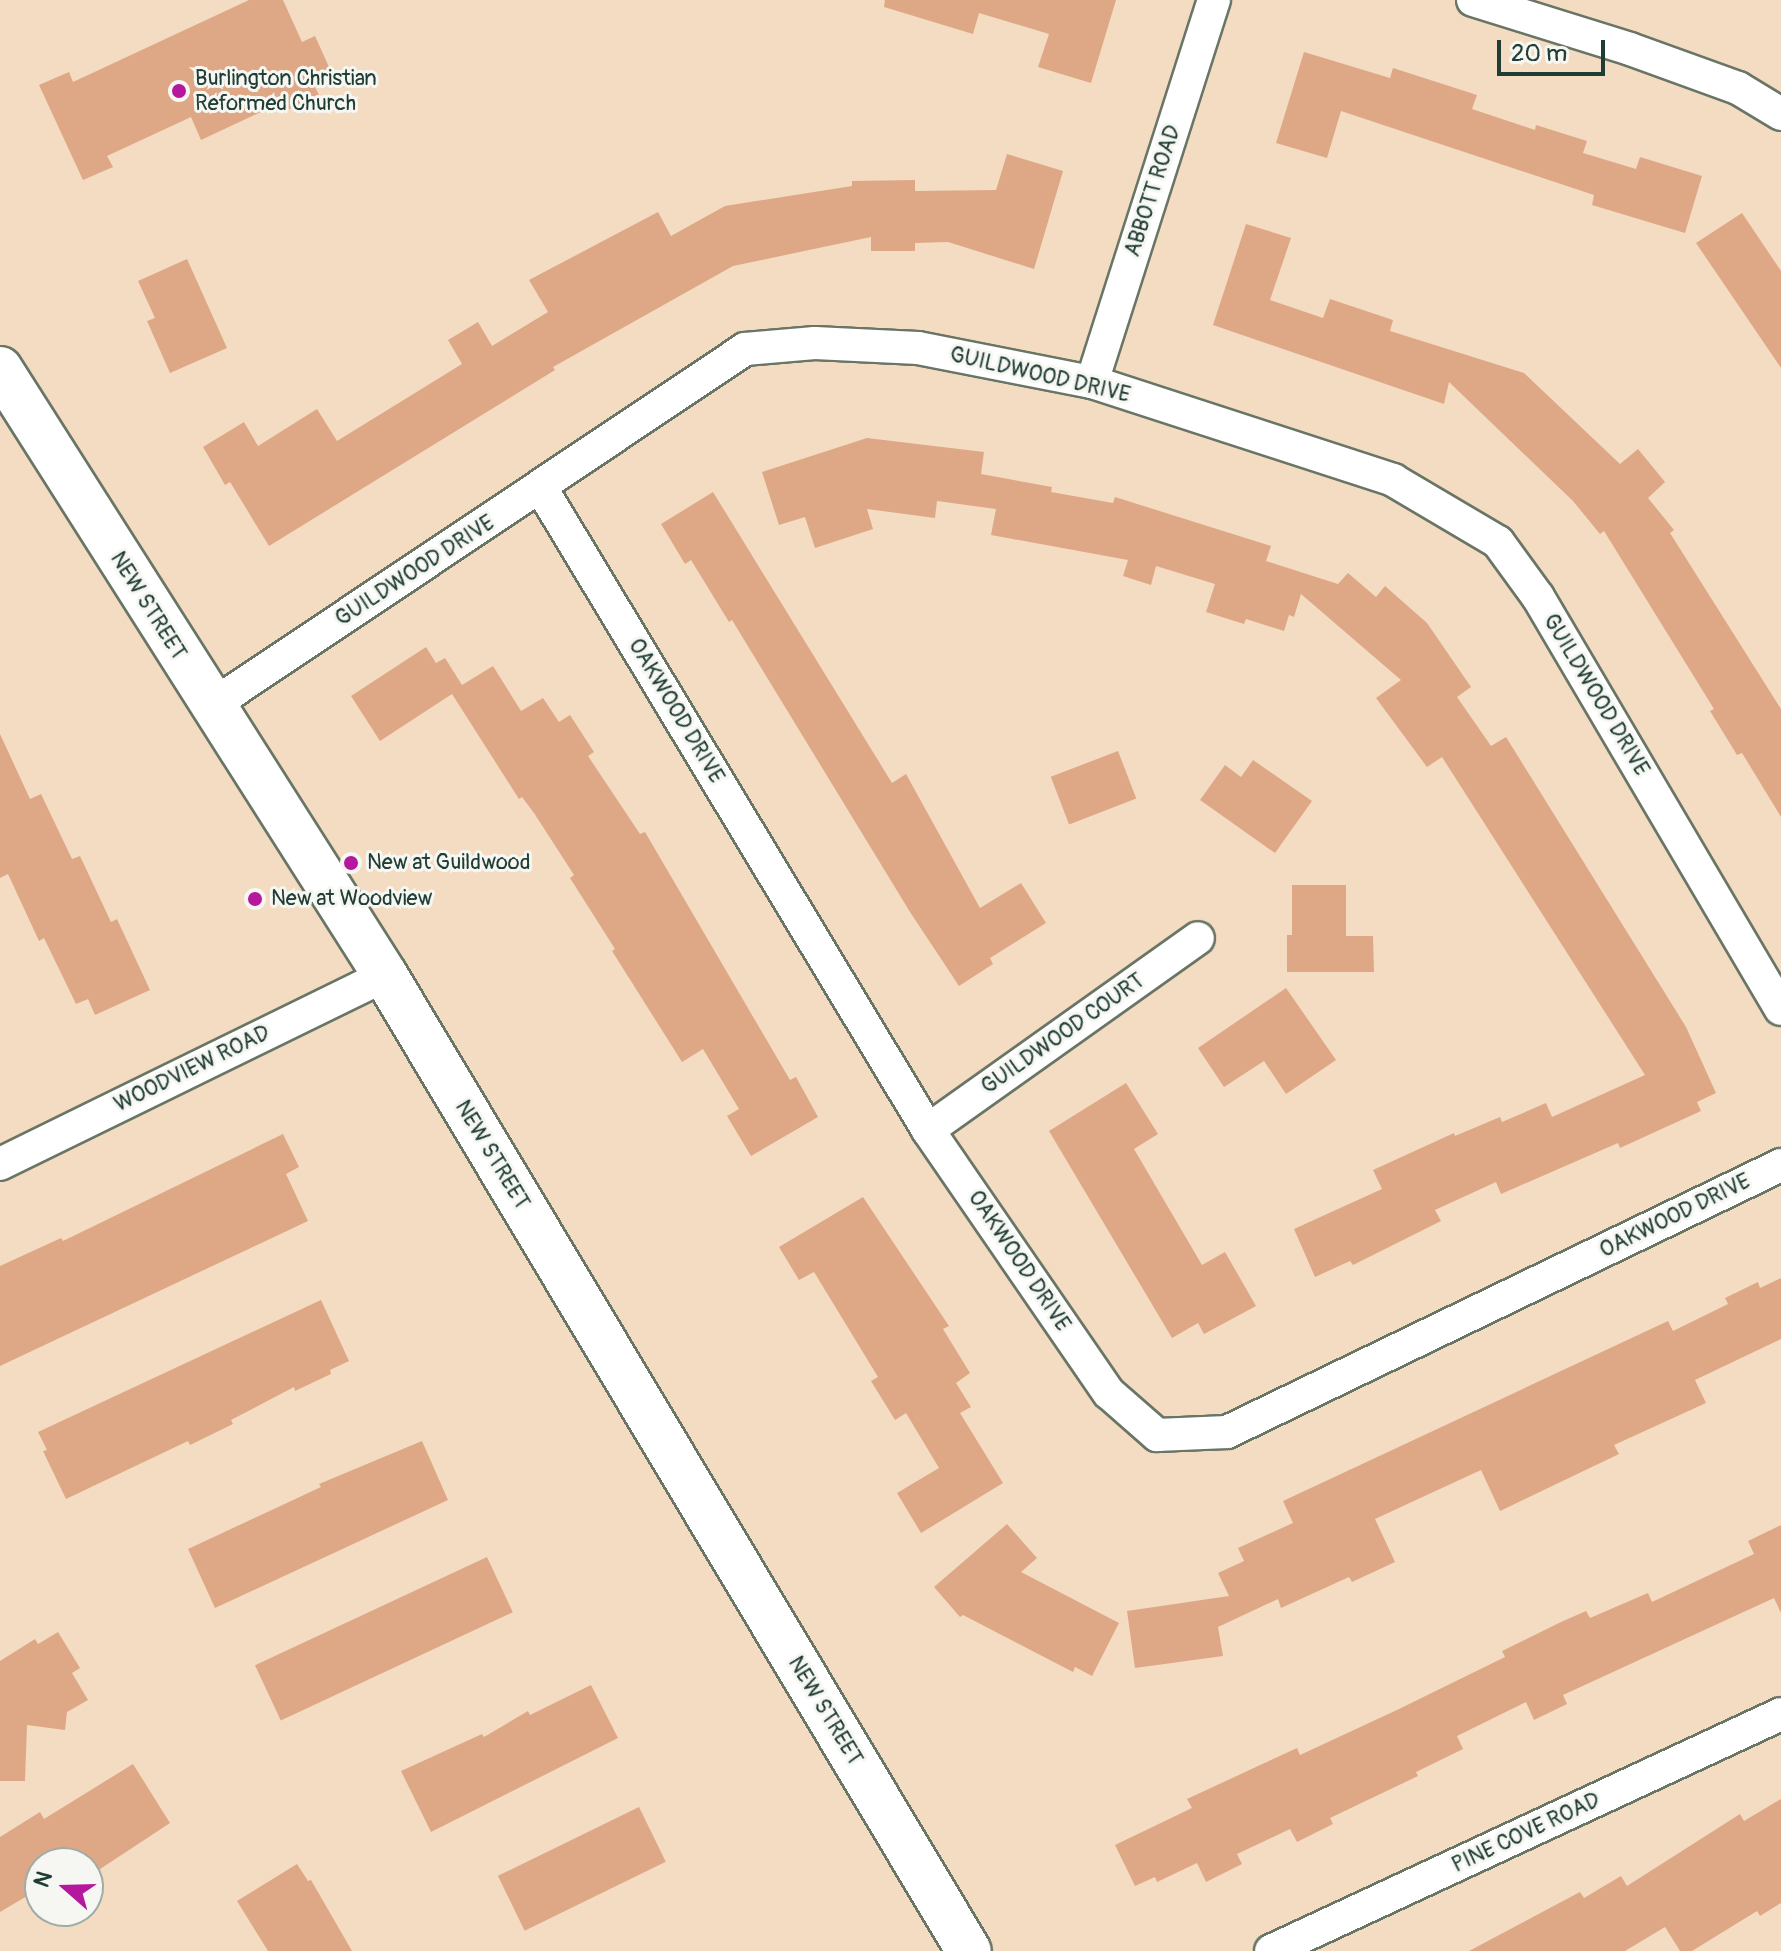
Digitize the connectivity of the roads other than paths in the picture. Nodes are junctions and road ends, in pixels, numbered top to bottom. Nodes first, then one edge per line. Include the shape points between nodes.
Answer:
1 (1214, 0) edge
2 (1473, 0) edge
3 (1781, 114) edge
4 (0, 369) edge
5 (1092, 382) junction
6 (541, 488) junction
7 (211, 706) junction
8 (1198, 938) dead end
9 (385, 975) junction
10 (1781, 1009) edge
11 (928, 1130) junction
12 (0, 1164) edge
13 (1781, 1165) edge
14 (1781, 1714) edge
15 (969, 1951) edge
16 (1271, 1951) edge

1 - 5 street, ABBOTT ROAD
2 - 3 street via 1724,83
4 - 7 main road, NEW STREET
5 - 6 street, GUILDWOOD DRIVE via 918,348 815,343 745,349
5 - 10 street, GUILDWOOD DRIVE via 1393,480 1498,542 1538,597
6 - 7 street, GUILDWOOD DRIVE
6 - 11 street, OAKWOOD DRIVE
7 - 9 main road, NEW STREET
8 - 11 street, GUILDWOOD COURT
9 - 12 street, WOODVIEW ROAD
9 - 15 main road, NEW STREET
11 - 13 street, OAKWOOD DRIVE via 1109,1393 1157,1435 1227,1432
14 - 16 street, PINE COVE ROAD

